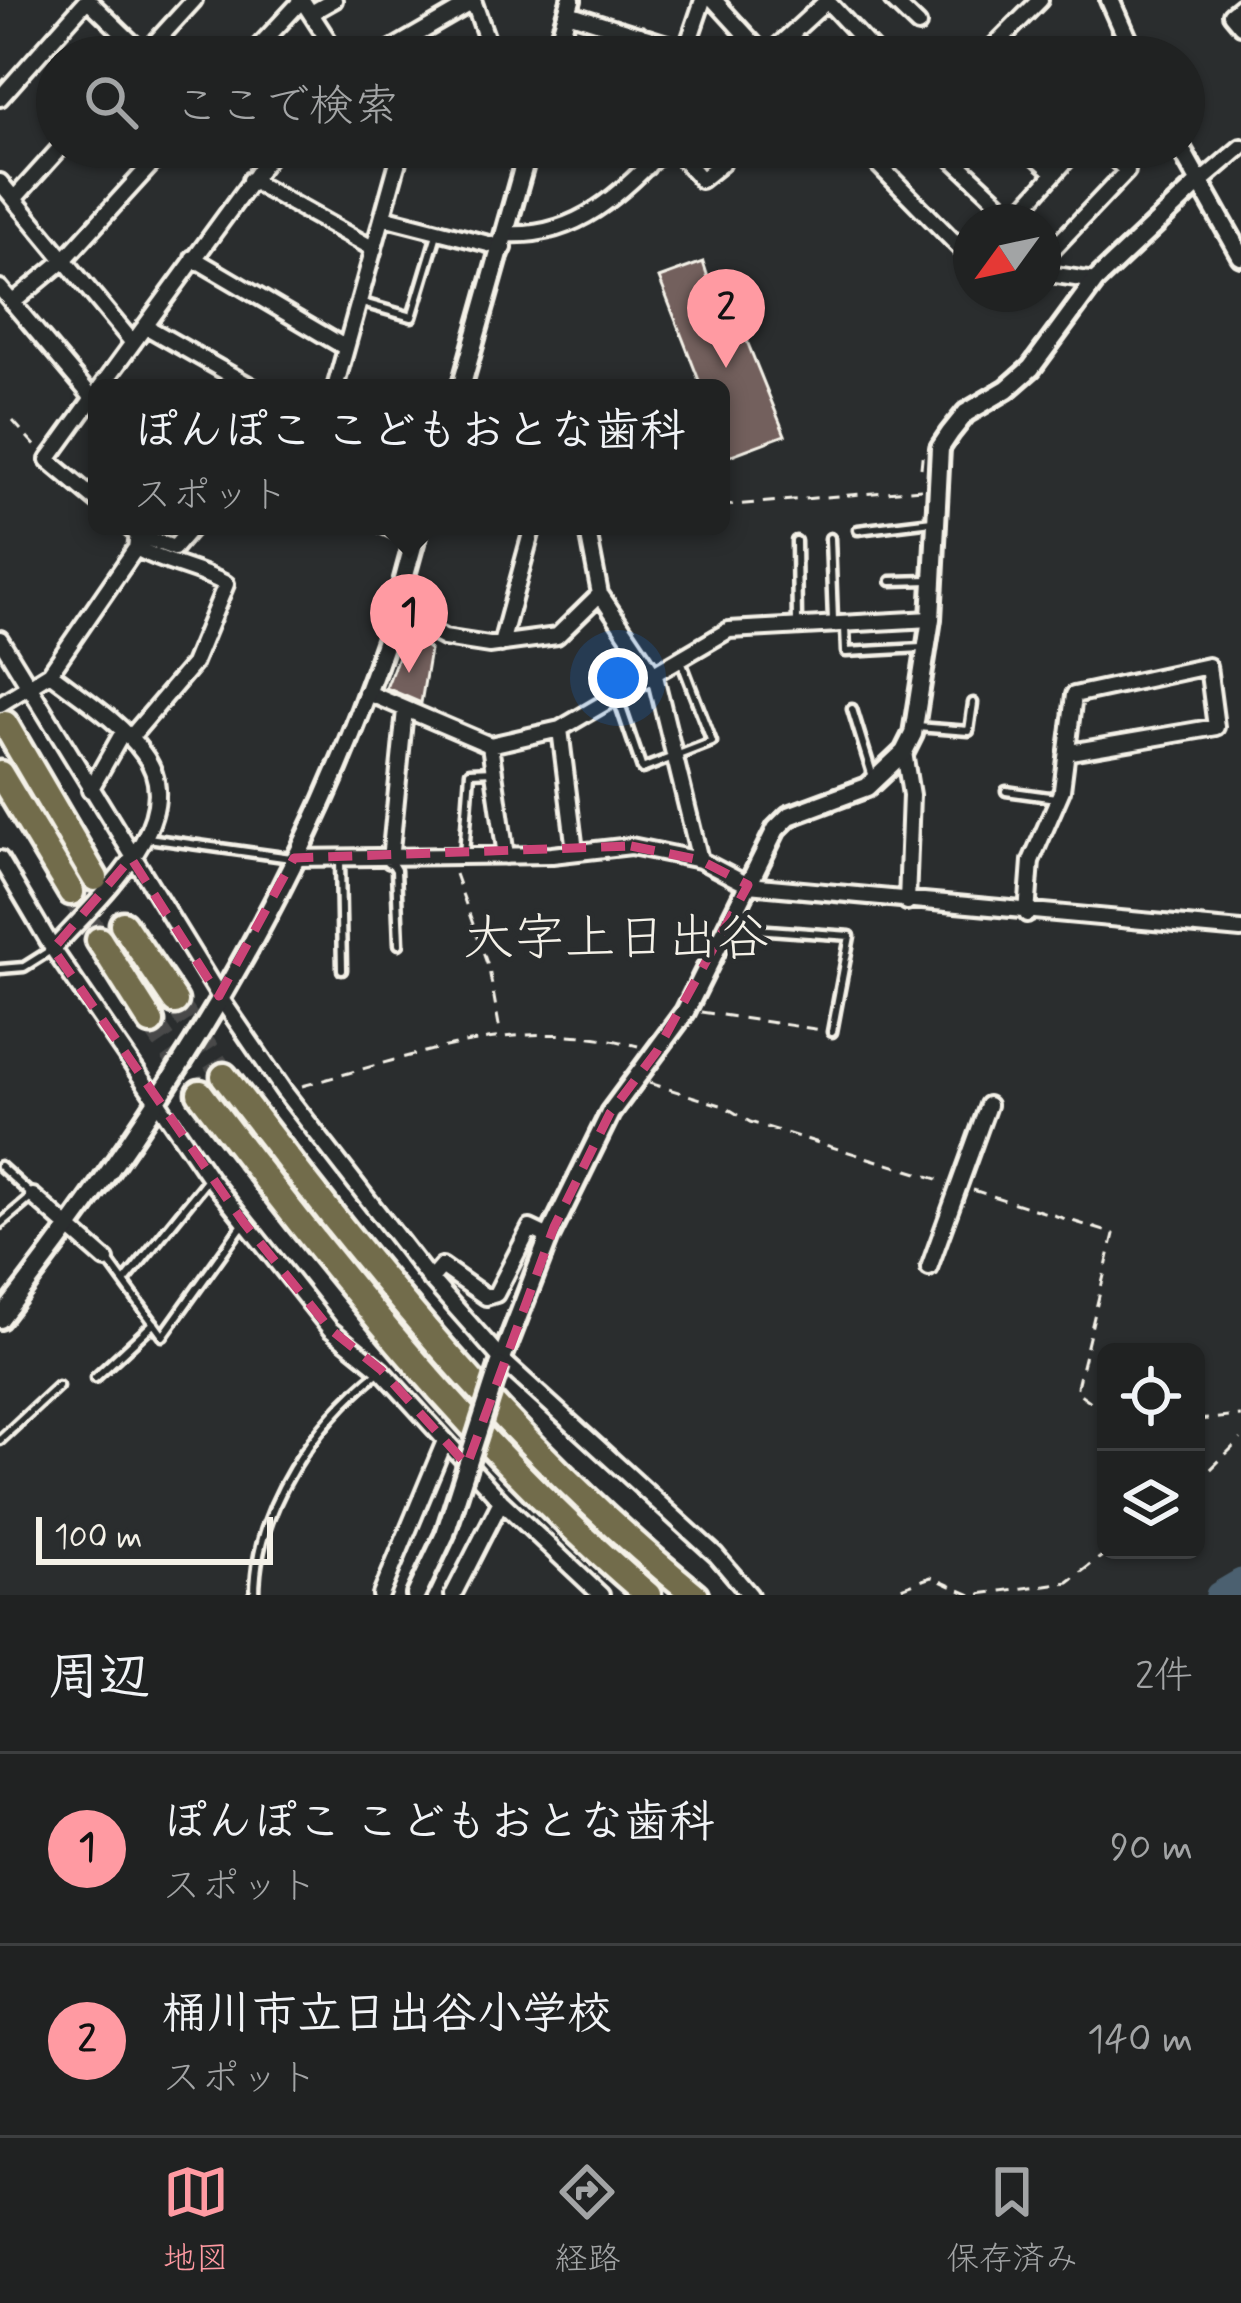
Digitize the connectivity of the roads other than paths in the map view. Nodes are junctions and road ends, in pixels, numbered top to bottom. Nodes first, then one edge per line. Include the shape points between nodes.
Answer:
1 (87, 0) edge
2 (194, 0) edge
3 (334, 0) edge
4 (703, 0) edge
5 (714, 0) edge
6 (892, 0) edge
7 (1040, 0) edge
8 (1110, 0) edge
9 (473, 1) edge
10 (821, 2) edge
11 (305, 4) edge
12 (570, 6) edge
13 (1241, 6) edge
14 (918, 25) dead end
15 (1241, 26) edge
16 (640, 35) edge
17 (790, 35) edge
18 (55, 36) edge
19 (124, 36) edge
20 (162, 36) edge
21 (271, 36) edge
22 (326, 36) edge
23 (414, 36) edge
24 (486, 36) edge
25 (561, 36) edge
26 (694, 36) edge
27 (747, 36) edge
28 (857, 36) edge
29 (1004, 36) edge
30 (1126, 36) edge
31 (36, 57) edge
32 (0, 98) edge
33 (1241, 147) edge
34 (42, 168) edge
35 (148, 168) edge
36 (258, 168) edge
37 (396, 168) edge
38 (524, 168) edge
39 (645, 168) edge
40 (690, 168) edge
41 (716, 168) edge
42 (882, 168) edge
43 (962, 168) edge
44 (1049, 168) edge
45 (1059, 168) edge
46 (1124, 168) edge
47 (1191, 168) edge
48 (1055, 173) junction
49 (250, 180) junction
50 (0, 182) edge
51 (1199, 183) junction
52 (14, 199) junction
53 (999, 204) edge
54 (1029, 204) edge
55 (383, 217) junction
56 (438, 231) junction
57 (1061, 240) edge
58 (506, 241) junction
59 (953, 241) edge
60 (374, 249) junction
61 (1241, 256) edge
62 (193, 258) junction
63 (64, 260) junction
64 (1061, 276) edge
65 (1095, 281) junction
66 (0, 289) edge
67 (359, 302) junction
68 (12, 303) junction
69 (145, 326) junction
70 (133, 343) junction
71 (346, 347) junction
72 (108, 379) edge
73 (238, 379) edge
74 (337, 379) edge
75 (464, 379) edge
76 (88, 387) edge
77 (88, 407) edge
78 (88, 493) edge
79 (936, 520) junction
80 (858, 530) dead end
81 (185, 535) edge
82 (416, 535) edge
83 (530, 535) edge
84 (589, 535) edge
85 (134, 536) edge
86 (830, 538) dead end
87 (796, 541) dead end
88 (933, 580) junction
89 (891, 581) dead end
90 (600, 594) junction
91 (395, 612) junction
92 (931, 619) junction
93 (839, 624) junction
94 (797, 626) junction
95 (0, 639) edge
96 (501, 644) junction
97 (926, 647) junction
98 (681, 660) junction
99 (50, 673) junction
100 (655, 676) junction
101 (28, 687) junction
102 (366, 692) junction
103 (618, 699) junction
104 (973, 703) dead end
105 (852, 709) dead end
106 (405, 710) junction
107 (2, 714) edge
108 (914, 727) junction
109 (560, 729) junction
110 (126, 735) junction
111 (490, 746) junction
112 (904, 752) junction
113 (1070, 752) junction
114 (678, 757) junction
115 (494, 771) junction
116 (0, 774) edge
117 (874, 781) junction
118 (90, 790) junction
119 (1006, 790) dead end
120 (1058, 798) junction
121 (148, 838) junction
122 (574, 851) junction
123 (506, 856) junction
124 (131, 858) junction
125 (294, 858) junction
126 (457, 858) junction
127 (0, 859) edge
128 (340, 860) junction
129 (390, 860) junction
130 (700, 860) junction
131 (95, 878) tunnel mouth
132 (748, 885) junction
133 (71, 892) tunnel mouth
134 (907, 902) junction
135 (739, 904) junction
136 (1027, 914) junction
137 (123, 924) tunnel mouth
138 (1241, 930) edge
139 (99, 940) tunnel mouth
140 (399, 944) dead end
141 (53, 949) junction
142 (0, 969) edge
143 (342, 970) dead end
144 (219, 996) junction
145 (176, 1001) tunnel mouth
146 (151, 1022) tunnel mouth
147 (832, 1032) road end
148 (224, 1076) tunnel mouth
149 (200, 1093) tunnel mouth
150 (158, 1102) junction
151 (988, 1105) dead end
152 (0, 1166) edge
153 (209, 1177) junction
154 (33, 1196) junction
155 (244, 1223) junction
156 (0, 1224) edge
157 (70, 1228) junction
158 (549, 1238) junction
159 (106, 1259) joint
160 (929, 1268) dead end
161 (126, 1280) junction
162 (430, 1280) junction
163 (0, 1319) edge
164 (154, 1323) junction
165 (500, 1363) junction
166 (381, 1370) junction
167 (95, 1378) dead end
168 (58, 1386) dead end
169 (0, 1440) edge
170 (445, 1441) junction
171 (501, 1501) junction
172 (255, 1595) edge
173 (381, 1595) edge
174 (416, 1595) edge
175 (453, 1595) edge
176 (601, 1595) edge
177 (649, 1595) edge
178 (695, 1595) edge
179 (750, 1595) edge

1 - 18 street
1 - 19 street
2 - 20 street
3 - 11 street
4 - 26 street
5 - 27 street
6 - 14 street
7 - 29 street
8 - 30 street
9 - 23 street
9 - 24 street
10 - 17 street
10 - 28 street
11 - 21 street
11 - 22 street
12 - 16 street
12 - 25 street
13 - 15 street via 1231,14
31 - 32 street
33 - 51 street
34 - 52 street
35 - 63 street
36 - 49 street
37 - 55 street
38 - 58 street
39 - 58 street via 604,209
40 - 41 street via 701,180
42 - 59 street
43 - 53 street
44 - 48 street
45 - 48 street
46 - 57 street
47 - 51 street
48 - 54 street
49 - 60 street
49 - 62 street
50 - 52 street
51 - 61 street
51 - 65 street
52 - 63 street
55 - 56 street
55 - 60 street
56 - 58 street
56 - 67 lane via 412,316
58 - 75 street
60 - 67 street
62 - 69 street
62 - 71 street
63 - 68 street
63 - 70 street
64 - 65 street
65 - 79 street via 1031,368 966,413 940,448
66 - 68 street
67 - 71 street
68 - 76 street
69 - 70 street
69 - 73 street
70 - 72 street
71 - 74 street
77 - 78 street via 48,460
79 - 80 lane
79 - 88 street
81 - 85 street via 174,548
82 - 91 street
83 - 96 street
84 - 90 street
85 - 99 street
85 - 110 street via 174,568 226,584 193,664
86 - 93 lane
87 - 94 lane
88 - 89 lane
88 - 92 street
90 - 96 street via 557,636
90 - 100 street
91 - 96 street via 443,638
91 - 102 street
92 - 93 street
92 - 97 street
93 - 94 street
93 - 97 lane via 846,652
94 - 98 street via 729,629
95 - 101 street
97 - 108 street
98 - 100 street
98 - 114 lane via 712,742
99 - 101 street
99 - 110 street
100 - 103 street
100 - 114 street
101 - 107 street
101 - 118 street
102 - 106 street
102 - 125 street
103 - 109 street
103 - 114 lane via 642,769
104 - 108 lane via 969,731
105 - 117 lane
106 - 111 street
106 - 129 street
107 - 131 highway
108 - 112 street
109 - 111 street
109 - 122 street
110 - 118 street
110 - 121 street via 154,770
111 - 115 street
112 - 117 street
112 - 134 street via 911,795
113 - 113 street via 1074,694 1208,666 1216,727
113 - 120 street
114 - 130 street
115 - 123 street
115 - 126 lane via 470,772
116 - 133 highway
117 - 132 street via 789,816
118 - 124 street
119 - 120 lane
120 - 136 street via 1030,861
121 - 124 street
121 - 125 lane
122 - 123 street
122 - 130 street via 631,846
123 - 126 street
124 - 141 street
124 - 144 street
125 - 128 street
125 - 144 street
126 - 129 street
127 - 141 street
128 - 129 street
128 - 143 lane
129 - 140 lane
130 - 132 street
132 - 134 street
132 - 135 street
134 - 136 street
135 - 147 lane via 755,929 850,936
135 - 158 street via 688,1006 610,1113
136 - 138 street
137 - 145 highway
139 - 146 highway
141 - 142 lane via 24,967
141 - 150 street
144 - 150 street
144 - 162 street
148 - 178 highway via 468,1382
149 - 177 highway via 410,1359 549,1508
150 - 153 street
150 - 157 street
151 - 160 street
152 - 154 lane
153 - 155 street
153 - 161 lane
154 - 156 lane
154 - 157 street
155 - 164 lane via 164,1336
155 - 166 street via 330,1329
157 - 159 street
157 - 163 street
158 - 162 street via 530,1228 496,1294 486,1297 442,1266
158 - 165 street
159 - 161 lane
161 - 164 lane
162 - 165 street
164 - 167 lane
165 - 174 street, bridge via 445,1534
165 - 179 street via 716,1555
166 - 170 street
166 - 172 lane via 352,1393 296,1466 274,1510
168 - 169 lane
170 - 171 street
170 - 173 street
171 - 175 street
171 - 176 street

